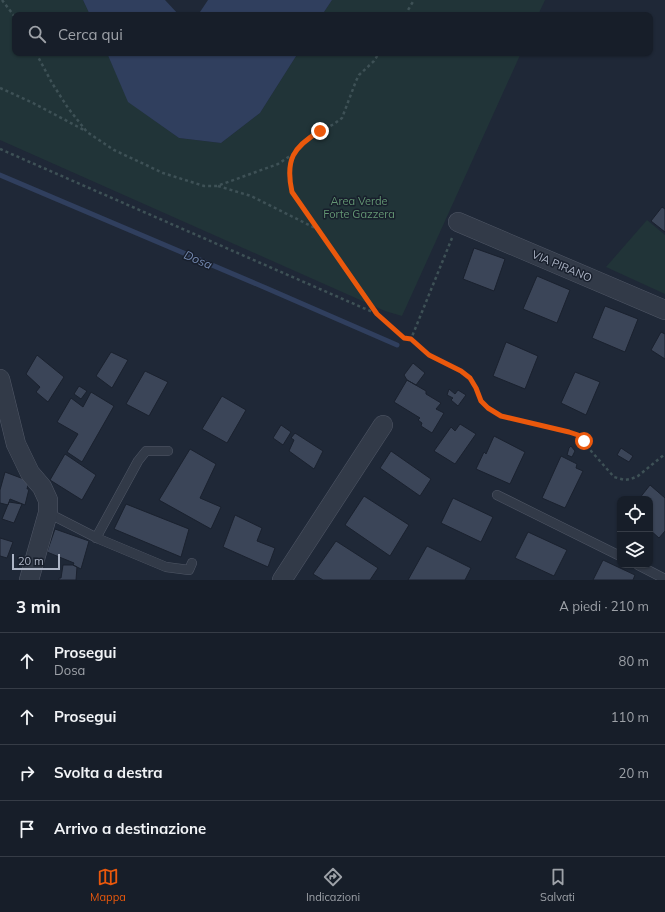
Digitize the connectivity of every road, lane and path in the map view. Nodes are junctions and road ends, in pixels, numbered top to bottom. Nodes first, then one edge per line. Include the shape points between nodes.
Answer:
1 (2, 0) edge
2 (414, 0) edge
3 (407, 12) edge
4 (12, 13) edge
5 (38, 56) edge
6 (377, 56) edge
7 (0, 88) edge
8 (86, 132) junction
9 (0, 149) edge
10 (293, 154) junction
11 (217, 186) junction
12 (458, 222) joint
13 (320, 231) junction
14 (665, 310) edge
15 (377, 314) junction
16 (411, 339) junction
17 (0, 379) edge
18 (384, 425) dead end
19 (168, 451) dead end
20 (665, 454) edge
21 (497, 495) dead end
22 (48, 513) junction
23 (96, 538) junction
24 (617, 555) edge
25 (192, 564) dead end
26 (644, 568) edge
27 (665, 579) edge
28 (29, 580) edge
29 (282, 580) edge

1 - 4 path
2 - 3 path
5 - 8 path via 52,83
6 - 10 path via 359,75 342,118 305,140
7 - 8 path
8 - 11 path via 114,150 163,173 204,186
9 - 15 path
10 - 11 path via 278,164
10 - 13 path via 289,176 292,192
11 - 13 path via 251,196
12 - 14 street, VIA PIRANO
12 - 16 path
13 - 15 path
15 - 16 path via 404,338
16 - 20 path via 429,355 470,378 481,401 501,416 578,435 614,477 625,480 638,476
17 - 22 street via 16,444 30,473 42,487 48,500
18 - 29 street
19 - 23 lane via 146,451
21 - 24 lane
22 - 23 lane
22 - 28 street
23 - 25 lane via 166,567 189,570
26 - 27 lane

